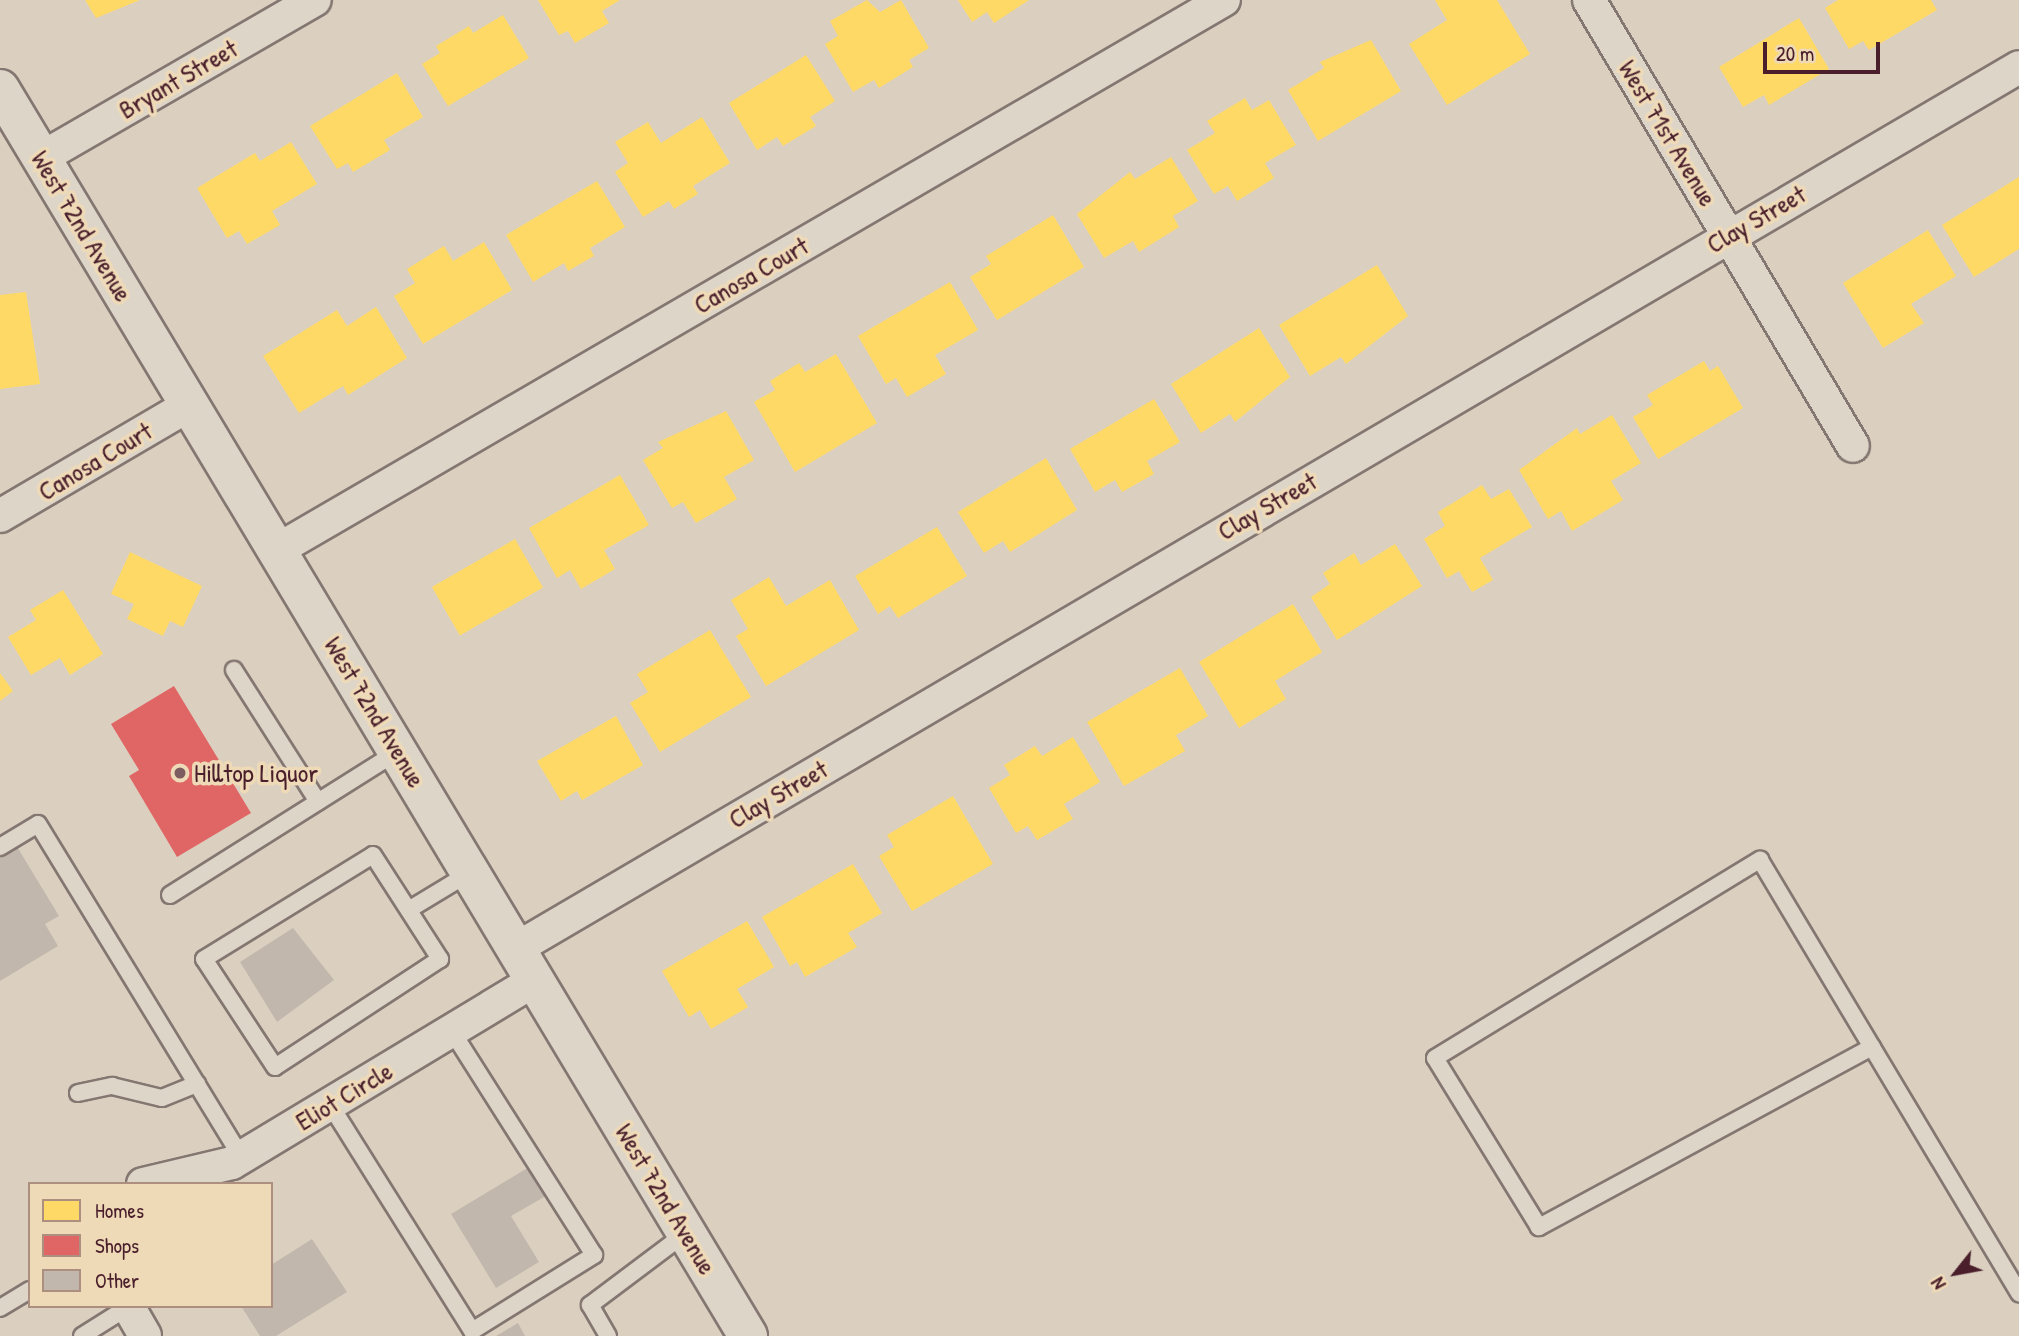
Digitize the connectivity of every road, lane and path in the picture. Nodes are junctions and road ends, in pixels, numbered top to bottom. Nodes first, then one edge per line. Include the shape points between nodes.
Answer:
1 (315, 0) edge
2 (1224, 0) edge
3 (1589, 0) edge
4 (2019, 67) edge
5 (0, 89) edge
6 (41, 159) junction
7 (1728, 235) junction
8 (190, 405) junction
9 (1853, 446) dead end
10 (0, 516) edge
11 (277, 550) junction
12 (234, 670) dead end
13 (398, 751) junction
14 (318, 802) junction
15 (0, 847) edge
16 (471, 872) junction
17 (170, 895) dead end
18 (410, 909) junction
19 (525, 964) junction
20 (452, 1031) junction
21 (1872, 1047) junction
22 (197, 1084) junction
23 (78, 1093) dead end
24 (331, 1106) junction
25 (241, 1157) junction
26 (156, 1182) edge
27 (686, 1233) junction
28 (28, 1291) edge
29 (2019, 1293) edge
30 (0, 1308) edge
31 (126, 1308) edge
32 (129, 1308) edge
33 (82, 1336) edge
34 (145, 1336) edge
35 (608, 1336) edge
36 (748, 1336) edge

1 - 6 street, Bryant Street
2 - 11 street, Canosa Court
3 - 7 street, West 71st Avenue
4 - 7 street, Clay Street
5 - 6 main road, West 72nd Avenue
6 - 8 main road, West 72nd Avenue
7 - 9 street, West 71st Avenue
7 - 19 street, Clay Street
8 - 10 street, Canosa Court
8 - 11 main road, West 72nd Avenue
11 - 13 main road, West 72nd Avenue
12 - 14 lane
13 - 14 lane
13 - 16 main road, West 72nd Avenue
14 - 17 lane
15 - 22 lane via 38,824
16 - 18 lane
16 - 19 main road, West 72nd Avenue
18 - 18 lane via 373,855 204,959 275,1067 440,959
19 - 20 street, Eliot Circle
19 - 27 main road, West 72nd Avenue
20 - 24 street, Eliot Circle
20 - 24 lane via 594,1255 527,1297 472,1331
21 - 21 lane via 1760,860 1435,1058 1539,1227
21 - 29 lane
22 - 23 lane via 162,1098 112,1086
22 - 25 lane
24 - 25 street, Eliot Circle
25 - 26 street, Eliot Circle via 194,1176
27 - 35 lane via 590,1305
27 - 36 main road, West 72nd Avenue
28 - 30 lane
31 - 33 lane
32 - 34 street

